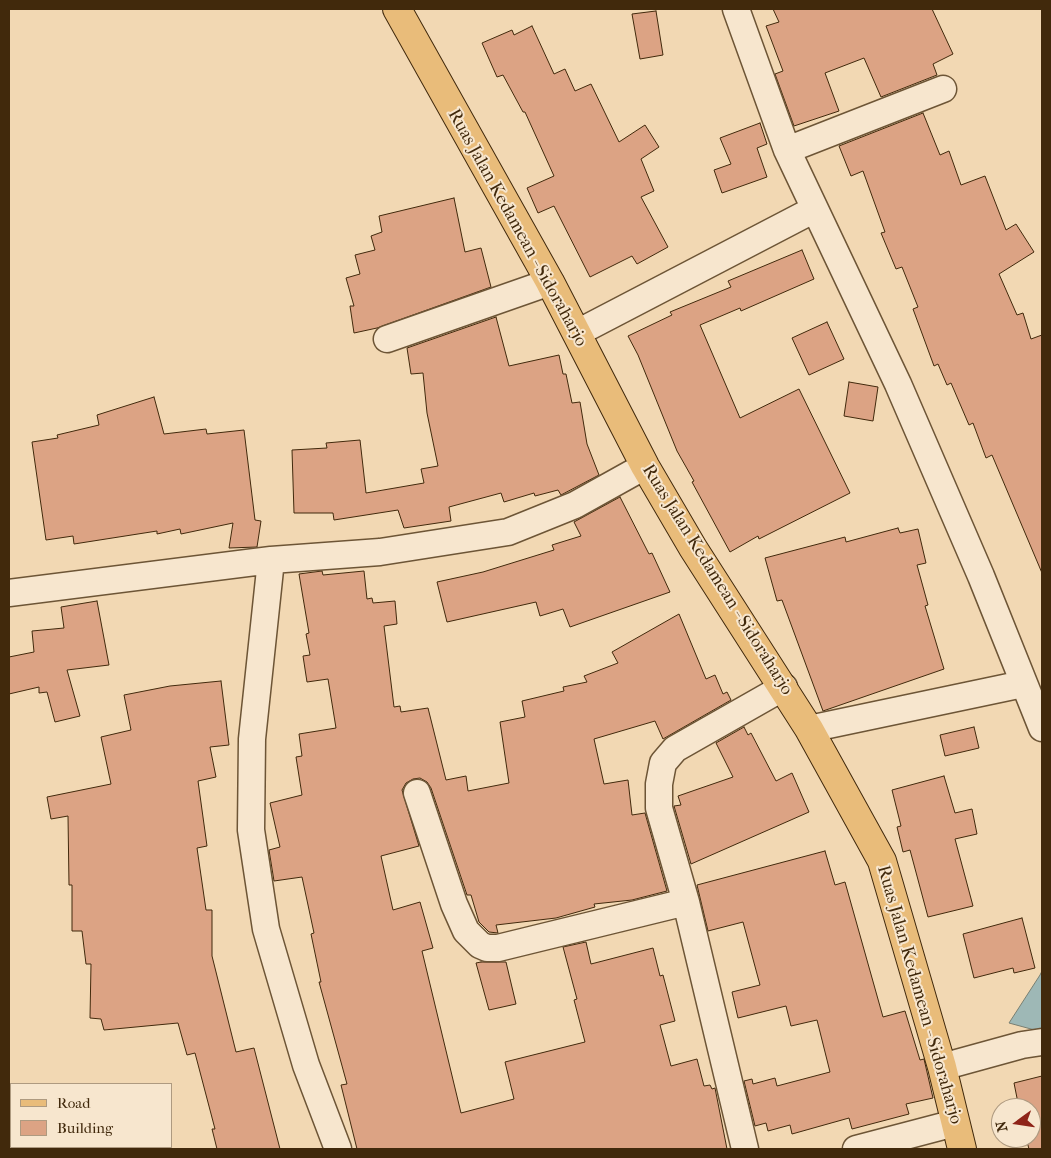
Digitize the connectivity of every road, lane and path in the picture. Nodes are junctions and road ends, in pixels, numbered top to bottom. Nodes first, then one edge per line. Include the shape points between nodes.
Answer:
1 (397, 9) edge
2 (736, 9) edge
3 (943, 89) dead end
4 (788, 150) junction
5 (815, 209) junction
6 (550, 282) junction
7 (577, 333) junction
8 (387, 339) dead end
9 (646, 466) junction
10 (271, 560) junction
11 (9, 593) edge
12 (1023, 684) junction
13 (784, 687) junction
14 (1042, 728) edge
15 (810, 729) junction
16 (417, 793) dead end
17 (686, 902) junction
18 (1042, 1042) edge
19 (942, 1067) junction
20 (955, 1123) junction
21 (338, 1149) edge
22 (745, 1149) edge
23 (856, 1149) edge
24 (962, 1149) edge

1 - 6 main road, Ruas Jalan Kedamean - Sidoraharjo
2 - 4 street
3 - 4 street
4 - 5 street
5 - 7 street
5 - 12 street via 898,384 981,576
6 - 7 main road, Ruas Jalan Kedamean - Sidoraharjo
6 - 8 street
7 - 9 main road, Ruas Jalan Kedamean - Sidoraharjo
9 - 10 street via 575,505 508,532 380,552
9 - 13 main road, Ruas Jalan Kedamean - Sidoraharjo via 693,548
10 - 11 street
10 - 21 street via 252,739 251,830 266,929 306,1065
12 - 14 street
12 - 15 street
13 - 15 main road, Ruas Jalan Kedamean - Sidoraharjo
13 - 17 street via 675,749 663,763 659,784 660,808
15 - 19 main road, Ruas Jalan Kedamean - Sidoraharjo via 882,861
16 - 17 street via 462,922 473,938 487,948
17 - 22 street
18 - 19 street
19 - 20 main road, Ruas Jalan Kedamean - Sidoraharjo
20 - 23 street
20 - 24 main road, Ruas Jalan Kedamean - Sidoraharjo

